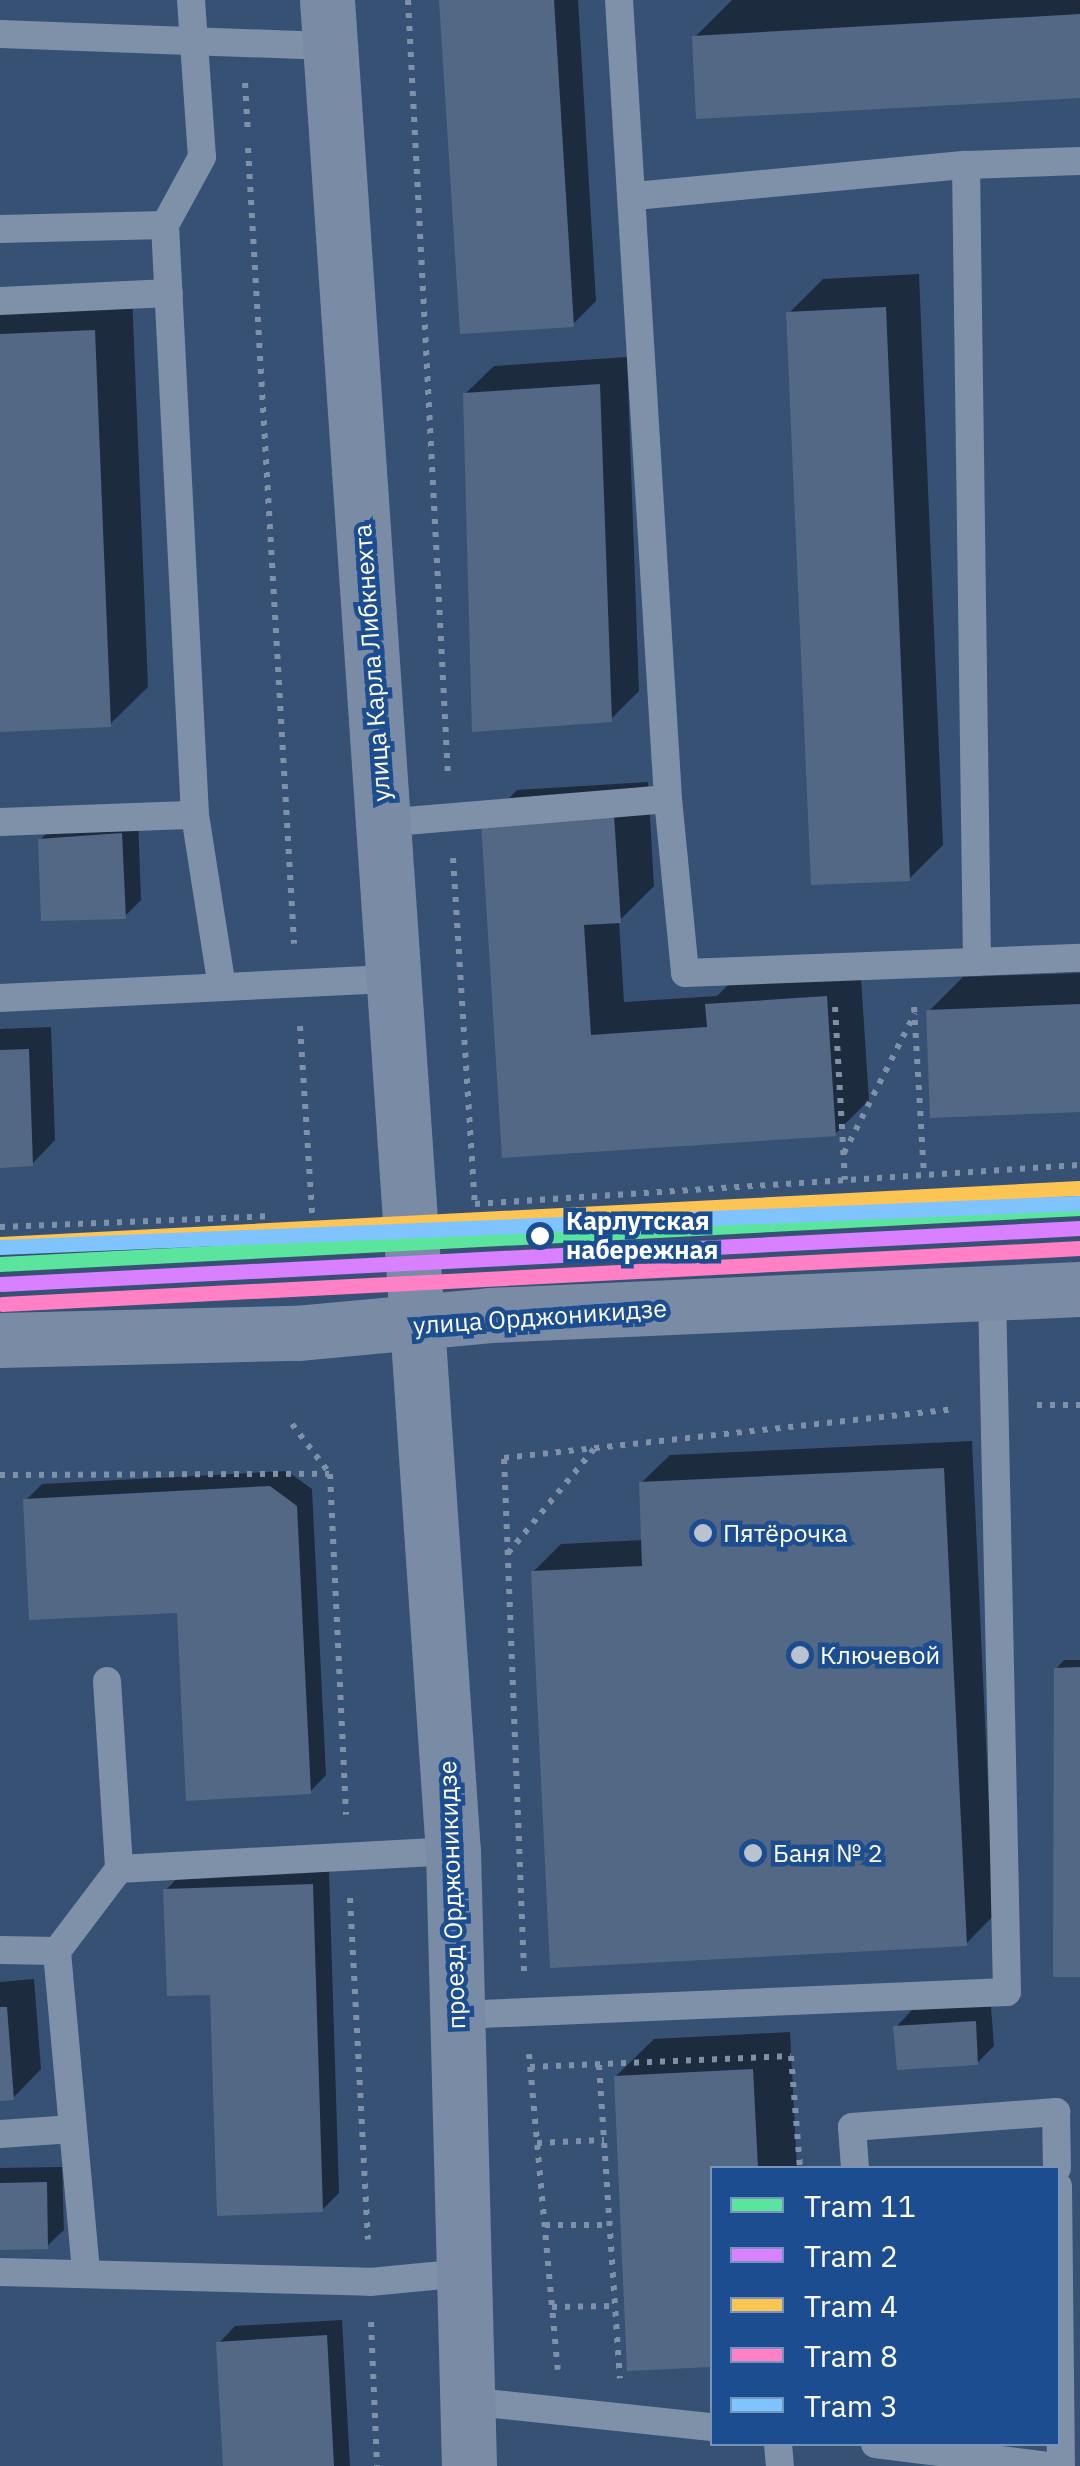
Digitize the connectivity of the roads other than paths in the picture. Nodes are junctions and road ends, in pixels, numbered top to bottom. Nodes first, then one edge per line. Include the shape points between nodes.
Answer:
1 (191, 0) edge
2 (620, 0) edge
3 (329, 23) edge
4 (0, 34) edge
5 (193, 41) junction
6 (1080, 161) edge
7 (966, 164) junction
8 (635, 196) junction
9 (165, 225) junction
10 (0, 229) edge
11 (169, 292) junction
12 (0, 301) edge
13 (668, 799) junction
14 (195, 816) junction
15 (0, 822) edge
16 (382, 823) junction
17 (1080, 958) edge
18 (976, 962) junction
19 (393, 979) junction
20 (222, 987) junction
21 (0, 998) edge
22 (1080, 1289) edge
23 (992, 1293) junction
24 (416, 1325) junction
25 (0, 1340) edge
26 (107, 1681) dead end
27 (453, 1851) junction
28 (119, 1869) junction
29 (0, 1950) edge
30 (57, 1951) junction
31 (457, 2016) junction
32 (74, 2129) junction
33 (0, 2134) edge
34 (855, 2166) edge
35 (1057, 2166) edge
36 (86, 2271) junction
37 (0, 2272) edge
38 (464, 2273) junction
39 (1060, 2326) edge
40 (467, 2401) junction
41 (710, 2427) edge
42 (893, 2446) edge
43 (469, 2466) edge
44 (1050, 2466) edge
45 (1062, 2466) edge

1 - 5 lane
2 - 8 lane
3 - 5 lane via 242,43
3 - 16 main road, улица Карла Либкнехта
4 - 5 lane
5 - 9 lane via 202,157
6 - 7 lane
7 - 8 lane
7 - 18 lane
8 - 13 lane
9 - 10 lane
9 - 11 lane
11 - 12 lane
11 - 14 lane
13 - 16 lane
13 - 18 lane via 685,973
14 - 15 lane
14 - 20 lane
16 - 19 main road, улица Карла Либкнехта
17 - 18 lane
19 - 20 lane
19 - 24 main road, улица Карла Либкнехта
20 - 21 lane
22 - 23 main road, улица Орджоникидзе
23 - 24 main road, улица Орджоникидзе
23 - 31 lane via 1008,1992
24 - 25 main road, улица Орджоникидзе
24 - 27 main road, проезд Орджоникидзе
26 - 28 lane
27 - 28 lane
27 - 31 main road, проезд Орджоникидзе
28 - 30 lane
29 - 30 lane
30 - 32 lane
31 - 38 main road, проезд Орджоникидзе
32 - 33 lane
32 - 36 lane
34 - 35 lane via 852,2127 1056,2112
36 - 37 lane
36 - 38 lane via 370,2282
38 - 40 main road, проезд Орджоникидзе
39 - 45 lane
40 - 41 lane
40 - 43 main road, проезд Орджоникидзе
42 - 44 lane

